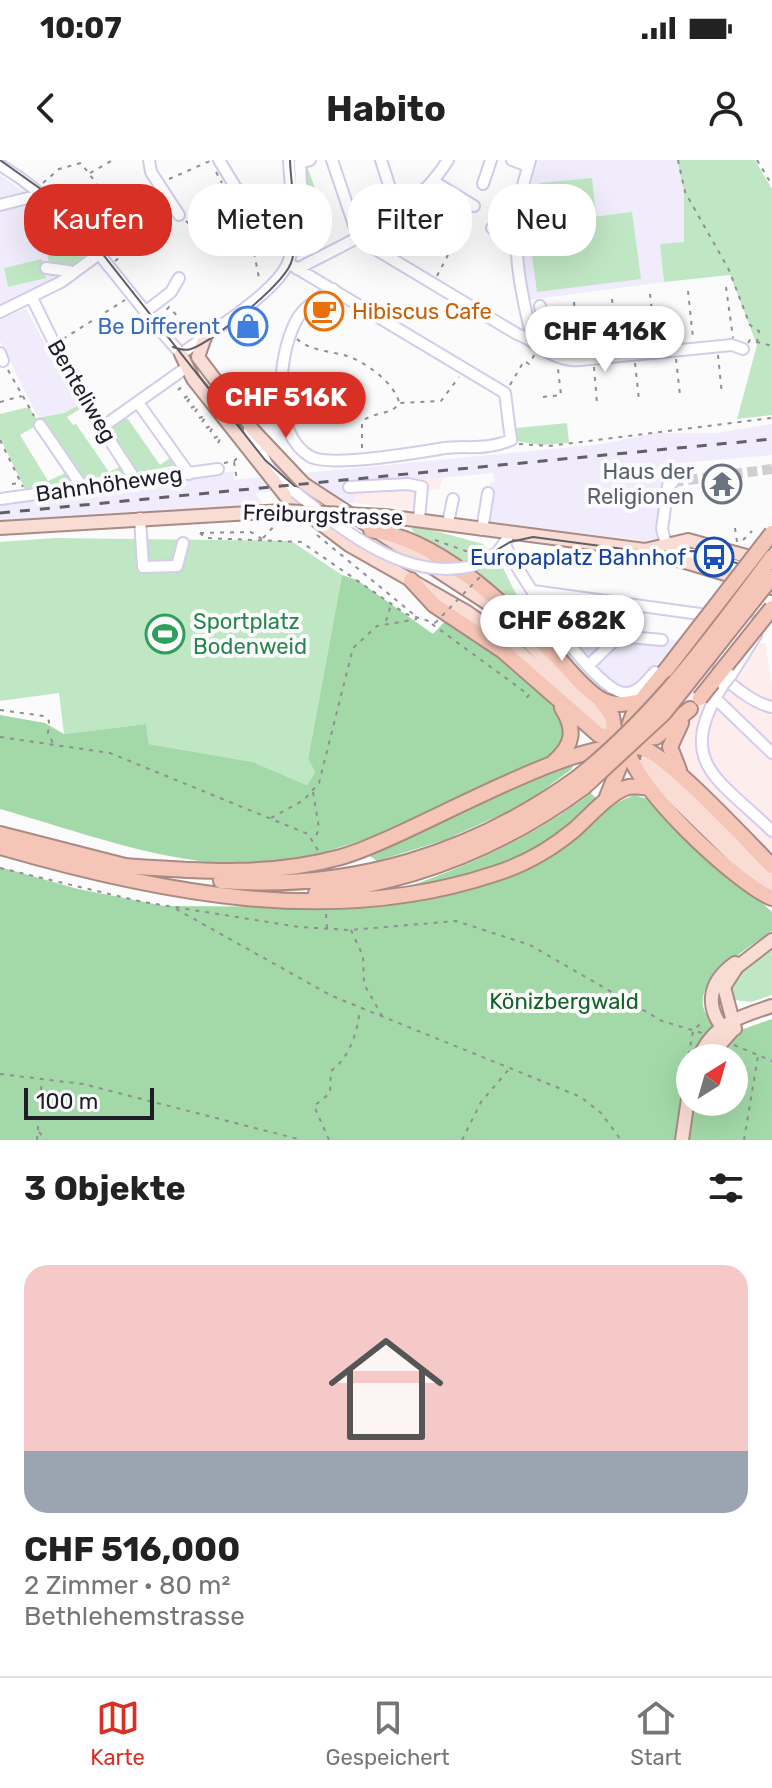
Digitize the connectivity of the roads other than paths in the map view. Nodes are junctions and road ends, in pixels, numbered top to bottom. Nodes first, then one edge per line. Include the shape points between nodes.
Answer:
1 (149, 160) edge
2 (289, 160) edge
3 (310, 160) edge
4 (332, 160) edge
5 (381, 160) edge
6 (448, 160) edge
7 (491, 160) edge
8 (512, 160) edge
9 (218, 162) edge
10 (529, 163) edge
11 (0, 165) edge
12 (433, 181) junction
13 (34, 184) edge
14 (230, 184) edge
15 (301, 184) edge
16 (389, 184) edge
17 (430, 184) edge
18 (483, 184) dead end
19 (525, 184) edge
20 (24, 196) edge
21 (0, 205) edge
22 (474, 206) dead end
23 (348, 207) edge
24 (179, 215) road end
25 (348, 242) edge
26 (96, 256) edge
27 (101, 256) edge
28 (387, 256) edge
29 (517, 256) edge
30 (293, 266) junction
31 (46, 268) dead end
32 (71, 275) junction
33 (179, 278) dead end
34 (333, 289) junction
35 (32, 298) junction
36 (540, 306) dead end
37 (0, 312) edge
38 (145, 312) junction
39 (206, 334) junction
40 (532, 337) junction
41 (747, 344) road end
42 (181, 354) junction
43 (187, 367) junction
44 (139, 404) junction
45 (239, 410) junction
46 (37, 421) road end
47 (101, 428) junction
48 (246, 437) junction
49 (218, 469) dead end
50 (189, 474) junction
51 (136, 481) junction
52 (673, 482) dead end
53 (349, 487) dead end
54 (83, 488) junction
55 (488, 493) dead end
56 (0, 499) edge
57 (453, 499) dead end
58 (140, 518) junction
59 (419, 519) junction
60 (448, 523) junction
61 (0, 528) edge
62 (371, 530) junction
63 (482, 530) junction
64 (772, 533) edge
65 (506, 539) junction
66 (183, 543) dead end
67 (645, 550) junction
68 (674, 550) junction
69 (772, 557) edge
70 (772, 563) edge
71 (772, 576) edge
72 (411, 580) junction
73 (772, 588) edge
74 (533, 591) junction
75 (770, 613) edge
76 (700, 614) dead end
77 (662, 640) dead end
78 (588, 666) junction
79 (654, 679) junction
80 (556, 697) junction
81 (599, 698) junction
82 (641, 701) junction
83 (702, 702) junction
84 (772, 707) edge
85 (622, 743) junction
86 (772, 753) edge
87 (550, 765) junction
88 (581, 783) junction
89 (691, 786) junction
90 (649, 788) junction
91 (603, 805) junction
92 (772, 831) edge
93 (0, 834) edge
94 (0, 847) edge
95 (124, 866) junction
96 (772, 866) edge
97 (772, 880) edge
98 (192, 891) junction
99 (772, 896) edge
100 (772, 940) edge
101 (755, 952) junction
102 (726, 1002) junction
103 (772, 1004) edge
104 (772, 1012) edge
105 (729, 1031) junction
106 (706, 1044) edge
107 (719, 1044) edge
108 (686, 1116) edge
109 (687, 1116) edge
110 (685, 1121) junction
111 (682, 1140) edge

1 - 24 street
2 - 30 street
3 - 15 street via 300,163
4 - 23 street
5 - 16 street
6 - 12 street
7 - 18 street
8 - 10 street
9 - 14 street
10 - 19 street
11 - 13 street
12 - 17 street
12 - 22 street
20 - 21 street
25 - 30 street
26 - 32 street
27 - 38 street
28 - 40 street via 494,321
29 - 40 street
30 - 34 street
30 - 39 street
31 - 32 street
32 - 35 street
33 - 38 street via 171,292
34 - 34 street via 505,393 511,440 492,448 441,448 415,455 325,461 309,456 285,426 283,368 291,334 307,306
35 - 37 street
35 - 47 street, Benteliweg
36 - 40 street via 545,334
38 - 42 street
39 - 42 street
39 - 45 main road via 198,357
40 - 41 street via 560,359
42 - 43 main road
42 - 48 main road
43 - 44 street
43 - 48 main road
44 - 47 street
44 - 50 street
45 - 48 street
45 - 62 main road via 304,484
46 - 54 street
47 - 51 street, Benteliweg
48 - 62 main road via 300,486 345,519
48 - 65 street, bridge via 295,492 342,528 396,559 435,569 473,566 497,553
48 - 72 main road via 277,488 306,515
49 - 50 street, Bahnhöheweg
50 - 51 street, Bahnhöheweg
51 - 54 street, Bahnhöheweg
52 - 68 street via 662,529
53 - 59 street via 422,487
54 - 56 street, Bahnhöheweg
55 - 63 street
57 - 60 street
58 - 59 main road, Freiburgstrasse, bridge via 284,514
58 - 61 main road, Freiburgstrasse
58 - 66 street via 143,567 177,566
59 - 60 main road, Freiburgstrasse
60 - 63 main road, Freiburgstrasse
62 - 72 main road via 487,603 605,724 505,639
62 - 81 highway via 424,549 469,578
63 - 65 main road, Freiburgstrasse
64 - 79 highway, bridge
65 - 67 main road, Freiburgstrasse
65 - 74 street
67 - 68 main road, Freiburgstrasse
67 - 68 main road, Freiburgstrasse
68 - 70 main road, Freiburgstrasse via 704,544
68 - 71 street, Freiburgstrasse
68 - 73 main road, Freiburgstrasse
69 - 88 highway, bridge via 671,688
71 - 88 highway, bridge via 664,713
72 - 80 highway via 434,605 503,651
74 - 76 street
74 - 78 street
75 - 83 highway, bridge
75 - 83 street, bridge via 731,675
75 - 84 street via 747,626 719,667 731,682
77 - 78 street via 619,636
78 - 79 street via 622,693
79 - 82 highway
80 - 85 highway via 593,731
80 - 87 highway via 572,736
81 - 82 highway via 618,704
81 - 85 highway
82 - 85 highway
83 - 85 highway via 656,737
83 - 86 street
83 - 89 highway via 670,747
83 - 92 street via 703,759
85 - 87 highway
85 - 89 highway via 657,755
85 - 90 highway
85 - 91 highway via 619,775
87 - 95 highway via 399,836 308,865 232,873
88 - 95 highway via 475,838 358,875 240,883
88 - 98 highway via 492,844 387,881 286,895
89 - 96 highway
90 - 91 highway via 627,788
90 - 99 highway via 733,871
91 - 98 highway via 527,861 448,886 374,898 292,902
93 - 95 highway
94 - 98 highway
97 - 99 main road via 644,762
100 - 101 main road
101 - 102 main road via 724,987
101 - 105 main road via 726,969 714,984 711,1006
102 - 103 main road via 741,1008
102 - 105 main road
103 - 105 main road
104 - 105 main road
105 - 106 main road
105 - 107 main road
108 - 110 main road
109 - 110 main road
110 - 111 main road

